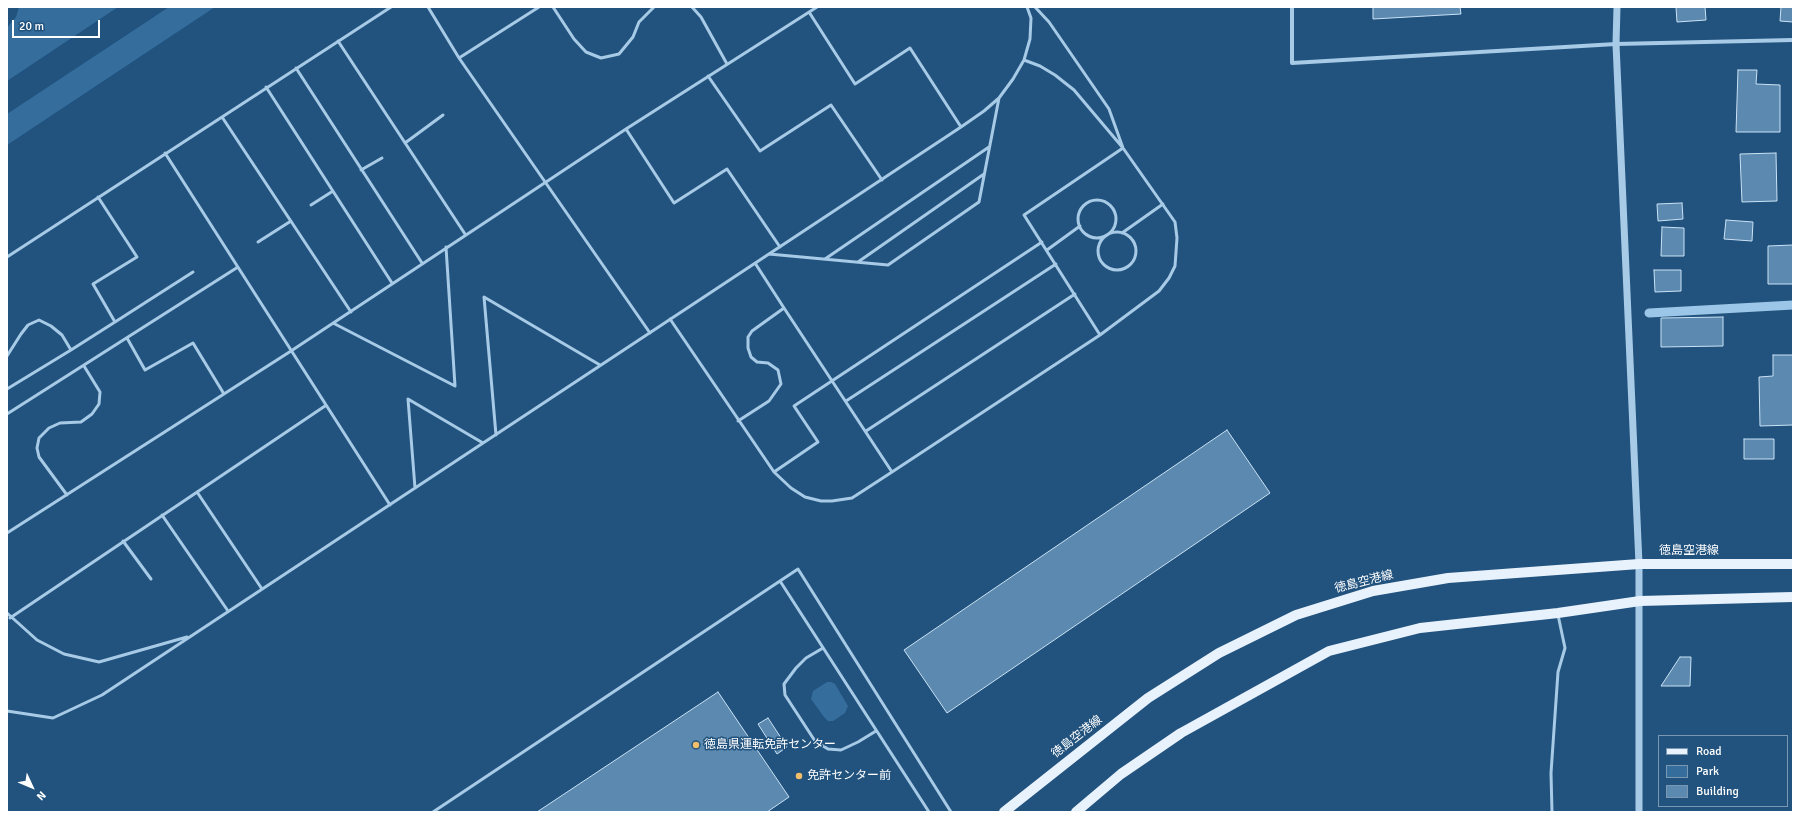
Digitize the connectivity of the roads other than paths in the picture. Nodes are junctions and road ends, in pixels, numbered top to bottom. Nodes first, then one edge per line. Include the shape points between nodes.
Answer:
1 (391, 7) edge
2 (428, 7) edge
3 (540, 7) edge
4 (553, 7) edge
5 (654, 7) edge
6 (692, 7) edge
7 (817, 7) edge
8 (1027, 7) edge
9 (1036, 7) edge
10 (1292, 7) edge
11 (1617, 7) edge
12 (809, 12) junction
13 (1793, 40) edge
14 (338, 41) junction
15 (1616, 44) junction
16 (460, 58) junction
17 (1024, 60) junction
18 (727, 64) junction
19 (296, 68) junction
20 (708, 76) junction
21 (266, 87) junction
22 (999, 98) junction
23 (443, 115) dead end
24 (222, 117) junction
25 (961, 127) junction
26 (626, 129) junction
27 (405, 143) junction
28 (989, 148) junction
29 (1123, 148) junction
30 (165, 153) junction
31 (382, 158) dead end
32 (361, 170) junction
33 (984, 174) junction
34 (882, 180) junction
35 (545, 183) junction
36 (333, 191) junction
37 (98, 197) junction
38 (1163, 204) junction
39 (311, 205) dead end
40 (291, 221) junction
41 (1080, 226) junction
42 (1122, 233) junction
43 (465, 234) junction
44 (1106, 236) junction
45 (258, 242) dead end
46 (1042, 242) junction
47 (446, 247) junction
48 (780, 247) junction
49 (1047, 250) junction
50 (769, 254) junction
51 (7, 257) edge
52 (825, 259) junction
53 (858, 262) junction
54 (422, 263) junction
55 (755, 263) junction
56 (1056, 264) junction
57 (238, 267) junction
58 (193, 272) dead end
59 (392, 283) junction
60 (1075, 294) junction
61 (784, 308) junction
62 (351, 312) junction
63 (670, 319) junction
64 (115, 322) junction
65 (333, 323) junction
66 (650, 333) junction
67 (1100, 335) junction
68 (127, 338) junction
69 (71, 350) junction
70 (291, 351) junction
71 (7, 356) edge
72 (600, 365) junction
73 (84, 366) junction
74 (833, 381) junction
75 (7, 389) edge
76 (224, 394) junction
77 (846, 401) junction
78 (325, 406) junction
79 (7, 414) edge
80 (738, 421) junction
81 (866, 431) junction
82 (496, 435) junction
83 (483, 443) junction
84 (774, 472) junction
85 (892, 472) junction
86 (415, 488) junction
87 (197, 492) junction
88 (67, 495) junction
89 (390, 505) junction
90 (162, 516) junction
91 (7, 533) edge
92 (124, 541) junction
93 (1639, 564) junction
94 (1793, 564) edge
95 (151, 579) dead end
96 (780, 581) junction
97 (262, 589) junction
98 (1793, 598) edge
99 (1640, 601) junction
100 (228, 611) junction
101 (7, 613) edge
102 (1558, 613) junction
103 (10, 618) junction
104 (191, 636) junction
105 (823, 648) junction
106 (7, 711) edge
107 (876, 731) junction
108 (433, 812) edge
109 (929, 812) edge
110 (951, 812) edge
111 (1004, 812) edge
112 (1076, 812) edge
113 (1552, 812) edge
114 (1639, 812) edge

1 - 14 lane
2 - 16 lane
3 - 16 lane
4 - 5 lane via 586,52 601,58 619,54 633,37 638,22
6 - 18 lane via 701,17
7 - 12 lane
8 - 17 lane via 1030,38
9 - 29 lane via 1109,109
10 - 15 street via 1292,63
11 - 15 street
12 - 18 lane
12 - 25 lane via 855,84 910,48
13 - 15 street
14 - 19 lane
14 - 27 lane
15 - 93 street
16 - 35 lane
17 - 22 lane
17 - 29 lane via 1055,75 1074,90
18 - 20 lane
19 - 21 lane
19 - 32 lane
20 - 26 lane
20 - 34 lane via 760,151 831,105
21 - 24 lane
21 - 36 lane
22 - 25 lane
22 - 28 lane
23 - 27 lane
24 - 30 lane
24 - 40 lane
25 - 34 lane
26 - 35 lane
26 - 48 lane via 674,203 727,169
27 - 43 lane
28 - 33 lane
28 - 52 lane
29 - 38 lane
29 - 46 lane via 1024,214
30 - 37 lane
30 - 57 lane
31 - 32 lane
32 - 54 lane
33 - 53 lane
33 - 53 lane via 978,202 972,207 888,265
34 - 48 lane
35 - 43 lane
35 - 66 lane
36 - 39 lane
36 - 59 lane
37 - 51 lane
37 - 64 lane via 136,257 92,284
38 - 42 lane
38 - 67 lane via 1175,222 1175,266 1159,291
40 - 45 lane
40 - 62 lane
41 - 44 lane via 1083,232 1093,237
41 - 44 lane via 1081,209 1090,201 1103,201 1115,214 1114,227
41 - 49 lane
42 - 44 lane via 1110,233
42 - 44 lane via 1133,240 1135,253 1130,264 1119,270 1107,268 1099,258 1098,246
43 - 47 lane
46 - 49 lane
46 - 74 lane
47 - 54 lane
47 - 65 lane via 455,386
48 - 50 lane
49 - 56 lane
50 - 52 lane
50 - 55 lane
52 - 53 lane
54 - 59 lane
55 - 61 lane
55 - 63 lane
56 - 60 lane
56 - 77 lane
57 - 68 lane
57 - 70 lane
58 - 64 lane
59 - 62 lane
60 - 67 lane
60 - 81 lane
61 - 74 lane
61 - 80 lane via 752,331 748,337 751,357 778,370 781,384 769,401
62 - 65 lane
63 - 66 lane
63 - 80 lane
64 - 69 lane
65 - 70 lane
66 - 72 lane
67 - 85 lane
68 - 73 lane
68 - 76 lane via 145,370 193,343
69 - 71 lane via 62,335 39,320 28,325
69 - 75 lane
70 - 76 lane
70 - 78 lane
72 - 82 lane
72 - 82 lane via 484,297
73 - 79 lane
73 - 88 lane via 100,392 99,404 92,414 81,422 60,423 49,428 39,438 37,448 39,457
74 - 77 lane
74 - 84 lane via 794,406 818,442
76 - 88 lane
77 - 81 lane
78 - 87 lane
78 - 89 lane
80 - 84 lane
81 - 85 lane
82 - 83 lane
83 - 86 lane
83 - 86 lane via 408,399
84 - 85 lane via 805,497 821,501 852,498
86 - 89 lane
87 - 90 lane
87 - 97 lane
88 - 91 lane
89 - 97 lane
90 - 92 lane
90 - 100 lane
92 - 95 lane
92 - 103 lane
93 - 94 main road, 徳島空港線
93 - 99 street
93 - 111 main road, 徳島空港線 via 1448,578 1373,591 1296,615 1219,653 1148,698
96 - 105 lane
96 - 108 lane
96 - 110 lane via 798,569
97 - 100 lane
98 - 99 main road
99 - 102 main road
99 - 114 street
100 - 104 lane
101 - 103 lane
102 - 112 main road via 1420,628 1329,651 1181,733 1121,774
102 - 113 lane via 1565,648 1558,672
103 - 104 lane via 37,640 64,654 99,662
104 - 106 lane via 102,695 53,718
105 - 107 lane
105 - 107 lane via 806,658 796,668 784,684 784,695 816,741 828,749 841,750
107 - 109 lane

